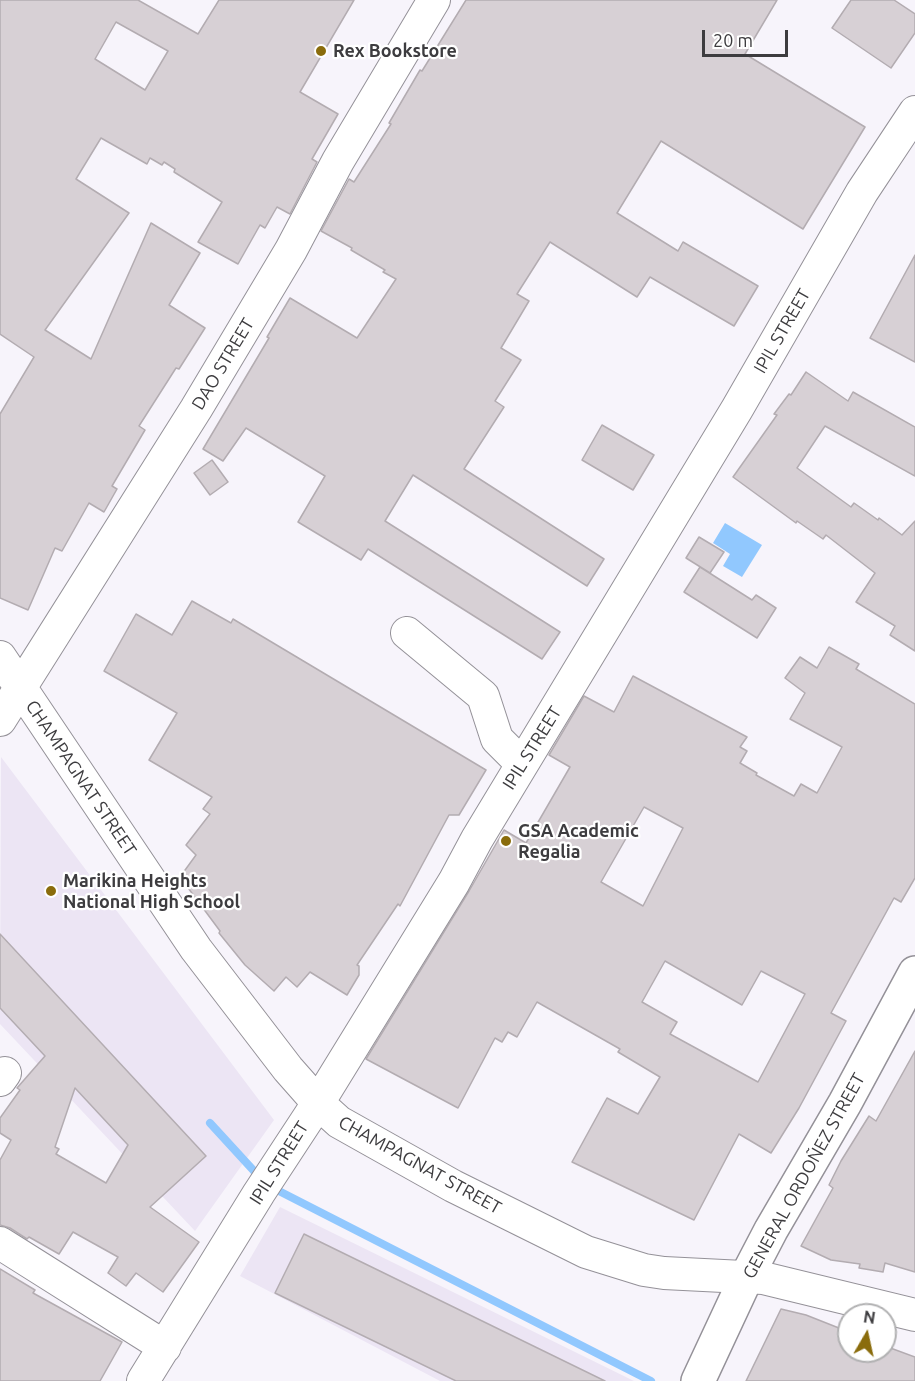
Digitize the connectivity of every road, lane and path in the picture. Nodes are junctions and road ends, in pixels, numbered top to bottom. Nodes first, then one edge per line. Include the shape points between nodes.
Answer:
1 (434, 0) edge
2 (915, 112) edge
3 (407, 633) dead end
4 (0, 657) edge
5 (20, 686) junction
6 (0, 720) edge
7 (522, 764) junction
8 (915, 973) edge
9 (318, 1103) junction
10 (0, 1243) edge
11 (747, 1276) junction
12 (915, 1314) edge
13 (165, 1347) junction
14 (143, 1381) edge
15 (698, 1381) edge

1 - 5 street, DAO STREET via 208,389
2 - 7 street, IPIL STREET via 862,192 737,409
3 - 7 street via 483,696 497,739
4 - 5 street, CHAMPAGNAT STREET
5 - 6 street, DAO STREET
5 - 9 street, CHAMPAGNAT STREET via 196,949
7 - 9 street, IPIL STREET
8 - 11 main road, GENERAL ORDOÑEZ STREET
9 - 11 street, CHAMPAGNAT STREET via 339,1122 384,1149 586,1252 644,1270 681,1276
9 - 13 street, IPIL STREET
10 - 13 street
11 - 12 street, CHAMPAGNAT STREET
11 - 15 main road, GENERAL ORDOÑEZ STREET
13 - 14 street, IPIL STREET

